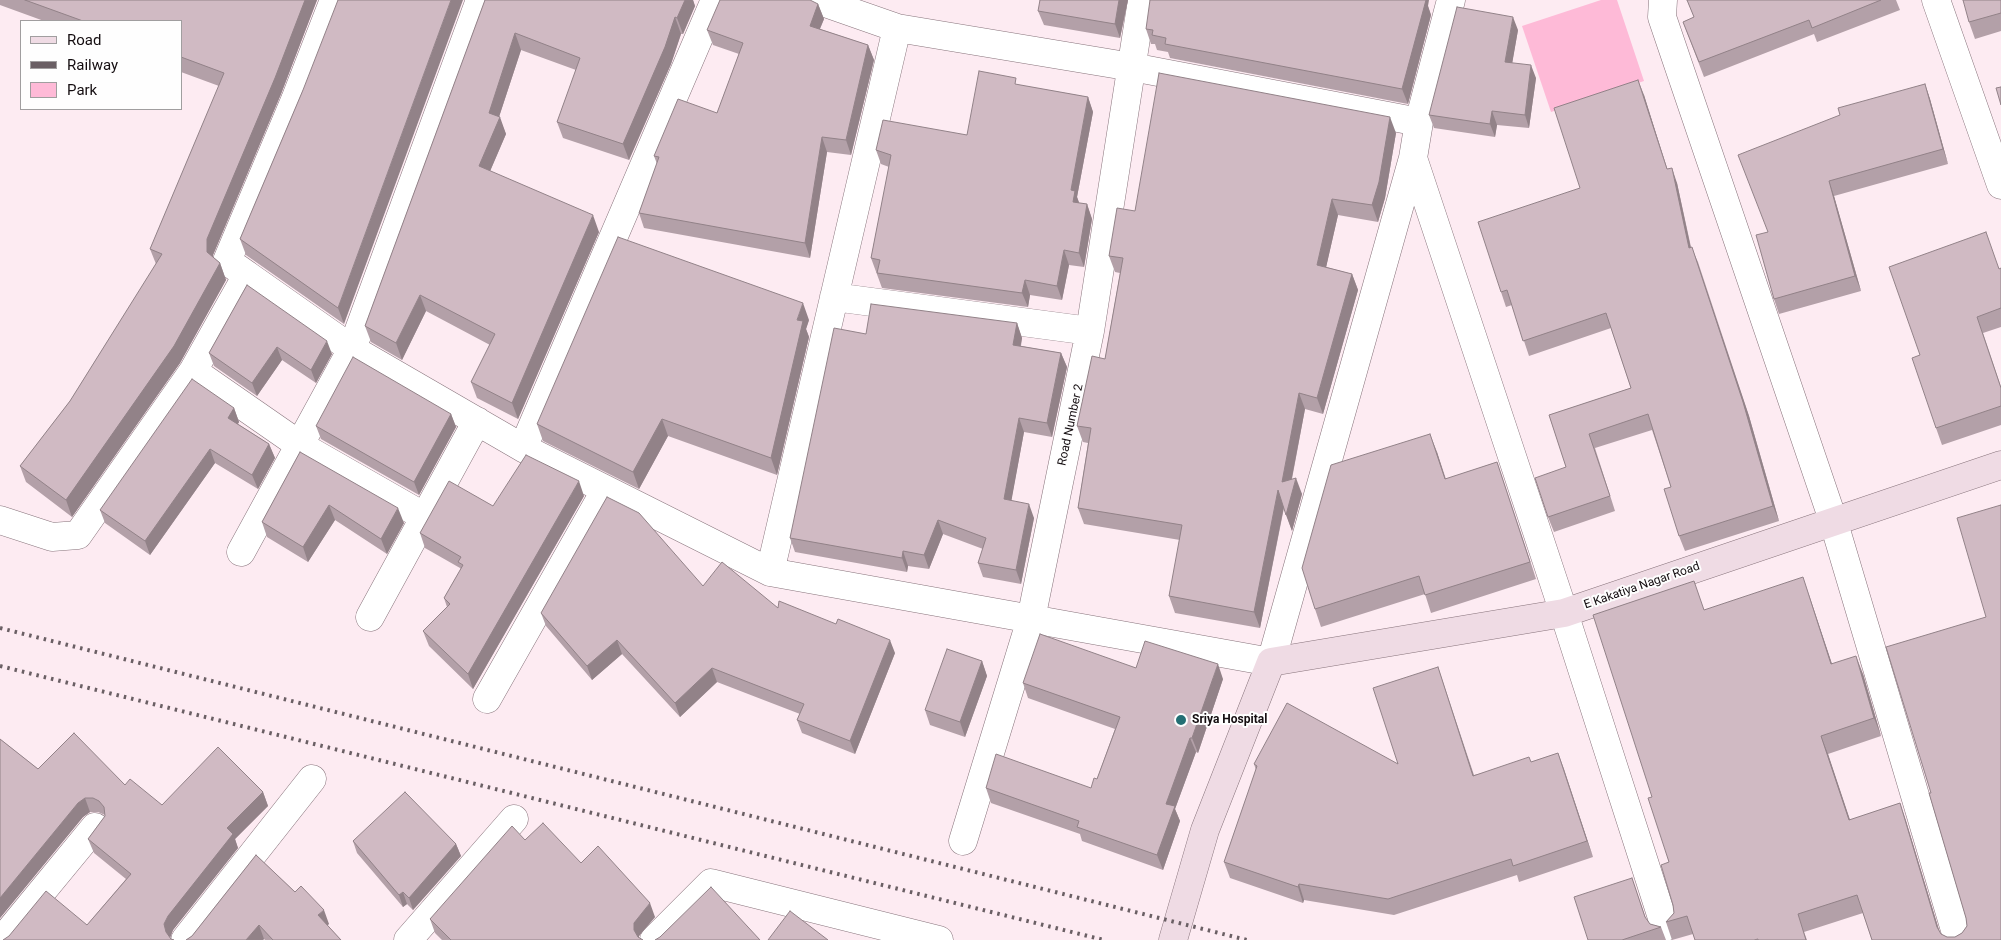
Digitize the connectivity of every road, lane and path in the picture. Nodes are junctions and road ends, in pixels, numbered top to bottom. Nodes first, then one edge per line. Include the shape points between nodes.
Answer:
1 (334, 0) edge
2 (480, 0) edge
3 (715, 0) edge
4 (817, 0) edge
5 (1142, 0) edge
6 (1451, 0) edge
7 (1663, 0) edge
8 (1936, 0) edge
9 (897, 28) junction
10 (1132, 67) junction
11 (1419, 122) junction
12 (1413, 158) junction
13 (2001, 185) edge
14 (247, 275) junction
15 (834, 297) junction
16 (1090, 331) junction
17 (352, 349) junction
18 (193, 371) junction
19 (477, 421) junction
20 (301, 446) junction
21 (523, 448) junction
22 (2001, 466) edge
23 (605, 491) junction
24 (425, 517) junction
25 (0, 520) edge
26 (1833, 520) junction
27 (241, 552) dead end
28 (770, 572) junction
29 (1564, 613) junction
30 (370, 617) dead end
31 (1031, 619) junction
32 (1272, 662) junction
33 (488, 699) dead end
34 (312, 779) dead end
35 (514, 819) dead end
36 (95, 827) edge
37 (963, 841) dead end
38 (1665, 927) dead end
39 (923, 938) edge
40 (2, 940) edge
41 (185, 940) edge
42 (408, 940) edge
43 (654, 940) edge
44 (1172, 940) edge
45 (1958, 940) edge

1 - 14 street via 227,261
2 - 17 street
3 - 21 street
4 - 9 street
5 - 10 street, Road Number 2
6 - 11 street
7 - 26 street via 1662,17
8 - 13 street
9 - 10 street
9 - 15 street
10 - 11 street
10 - 16 street, Road Number 2
11 - 12 street
12 - 29 street
12 - 32 street
14 - 17 street
14 - 18 street
15 - 16 street
15 - 28 street
16 - 31 street, Road Number 2
17 - 19 street
17 - 20 street
18 - 20 street
18 - 25 street via 78,535 52,537
19 - 21 street
19 - 24 street
20 - 24 street
20 - 27 street
21 - 23 street
22 - 26 street, E Kakatiya Nagar Road
23 - 28 street
23 - 33 street
24 - 30 street
26 - 29 street, E Kakatiya Nagar Road
26 - 45 street
28 - 31 street
29 - 32 street, E Kakatiya Nagar Road
29 - 38 street
31 - 32 street
31 - 37 street, Road Number 2
32 - 44 street via 1205,830
34 - 41 street
35 - 42 street
36 - 40 street
39 - 43 street via 711,883

